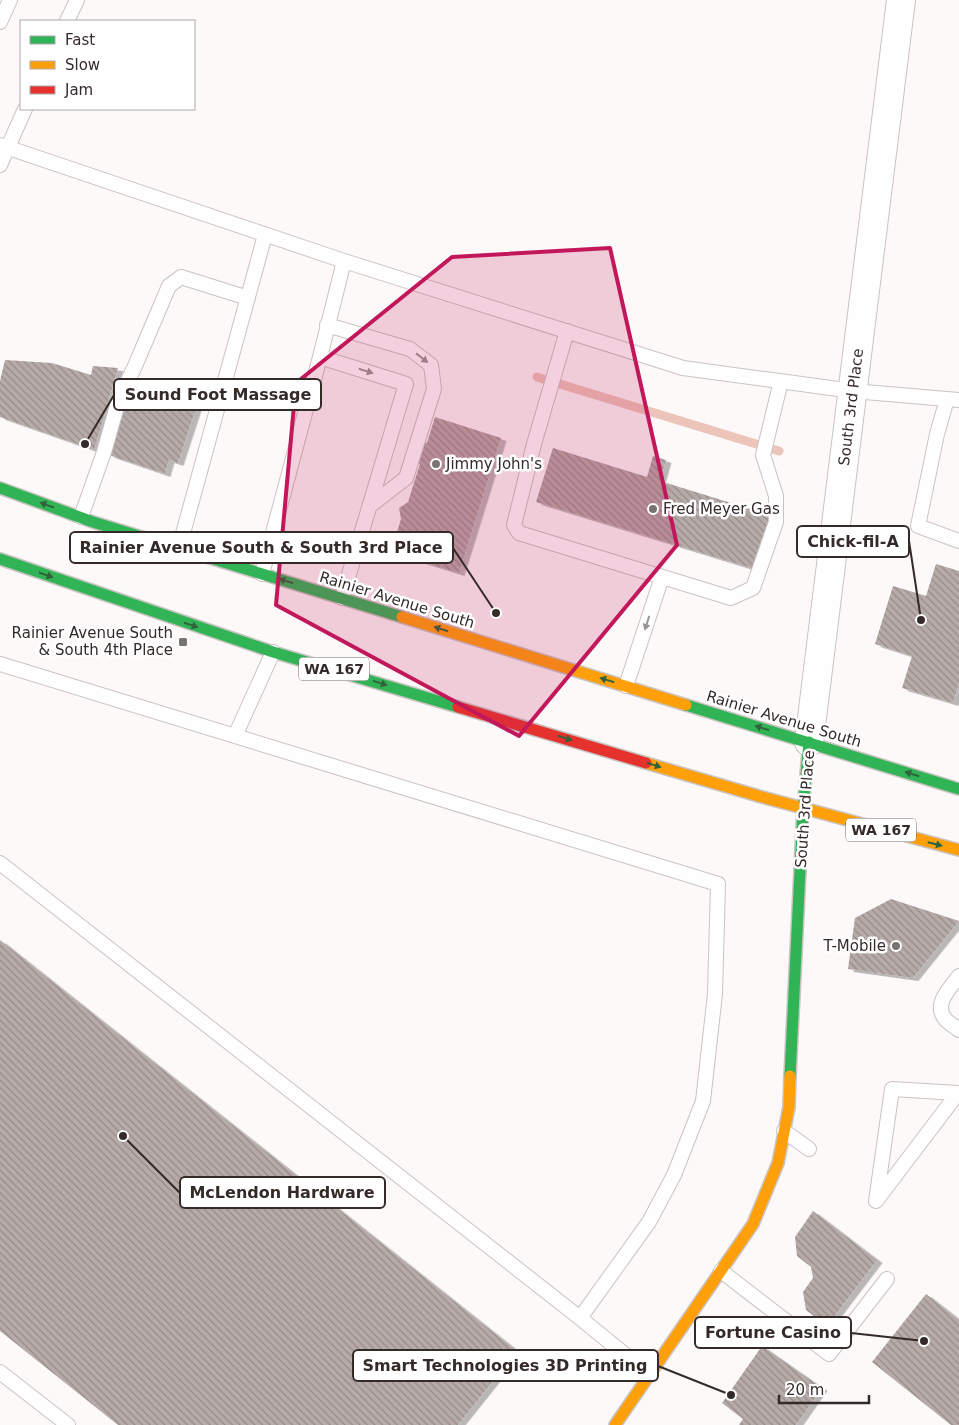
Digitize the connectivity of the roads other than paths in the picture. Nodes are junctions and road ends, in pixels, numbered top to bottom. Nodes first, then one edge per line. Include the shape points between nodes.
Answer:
1 (10, 0) edge
2 (77, 0) edge
3 (901, 0) edge
4 (67, 20) edge
5 (0, 22) edge
6 (24, 110) edge
7 (4, 146) edge
8 (0, 165) edge
9 (265, 235) junction
10 (344, 261) junction
11 (248, 298) junction
12 (327, 325) junction
13 (567, 332) junction
14 (320, 357) junction
15 (781, 381) junction
16 (853, 390) junction
17 (953, 399) edge
18 (0, 488) edge
19 (371, 505) junction
20 (80, 517) junction
21 (959, 541) edge
22 (179, 548) junction
23 (0, 559) edge
24 (262, 574) junction
25 (662, 576) junction
26 (342, 598) junction
27 (273, 652) junction
28 (0, 664) edge
29 (626, 686) junction
30 (235, 736) junction
31 (809, 742) junction
32 (959, 789) edge
33 (804, 809) junction
34 (959, 850) edge
35 (0, 863) edge
36 (959, 976) edge
37 (959, 1030) edge
38 (784, 1131) junction
39 (808, 1149) dead end
40 (876, 1201) joint
41 (721, 1271) junction
42 (888, 1279) dead end
43 (580, 1318) junction
44 (0, 1372) edge
45 (650, 1375) junction
46 (68, 1425) edge
47 (615, 1425) edge

1 - 5 lane
2 - 4 lane
3 - 16 street, South 3rd Place
6 - 7 lane
7 - 8 lane
7 - 9 lane
9 - 10 lane
9 - 11 lane
10 - 12 lane
10 - 13 lane
11 - 20 lane via 181,277 168,286 119,399
11 - 22 lane
12 - 14 lane
12 -> 19 lane via 410,349 431,365 434,389 406,478
13 - 15 lane via 683,368
13 - 25 lane via 514,525 519,533
14 -> 19 lane via 406,384
14 - 24 lane
15 - 16 lane
15 - 25 lane via 763,455 776,496 776,522 753,588 731,598
16 - 17 lane
16 - 31 street, South 3rd Place
17 - 21 lane via 937,434 918,526
20 -> 18 main road, Rainier Avenue South
19 - 26 lane
20 - 22 main road, Rainier Avenue South
22 - 24 main road, Rainier Avenue South
23 -> 27 main road, WA 167
26 -> 24 main road, Rainier Avenue South
25 -> 29 lane
29 -> 26 main road, Rainier Avenue South
27 - 30 lane
27 -> 33 main road, WA 167
28 - 30 lane
31 -> 29 main road, Rainier Avenue South
30 - 43 lane via 718,884 715,994 703,1101 674,1175 649,1222
32 -> 31 main road, Rainier Avenue South
31 - 33 main road, South 3rd Place
33 -> 34 main road, WA 167
33 - 38 main road, South 3rd Place via 789,1108
35 - 43 lane
36 - 37 lane via 944,995 940,1009 945,1019
38 - 39 lane
38 - 41 main road, South 3rd Place via 778,1163 753,1224
40 - 40 lane via 892,1089 958,1093 905,1162
41 - 42 lane via 829,1354
41 - 45 main road, South 3rd Place
43 - 45 lane
44 - 46 lane
45 - 47 main road, South 3rd Place

